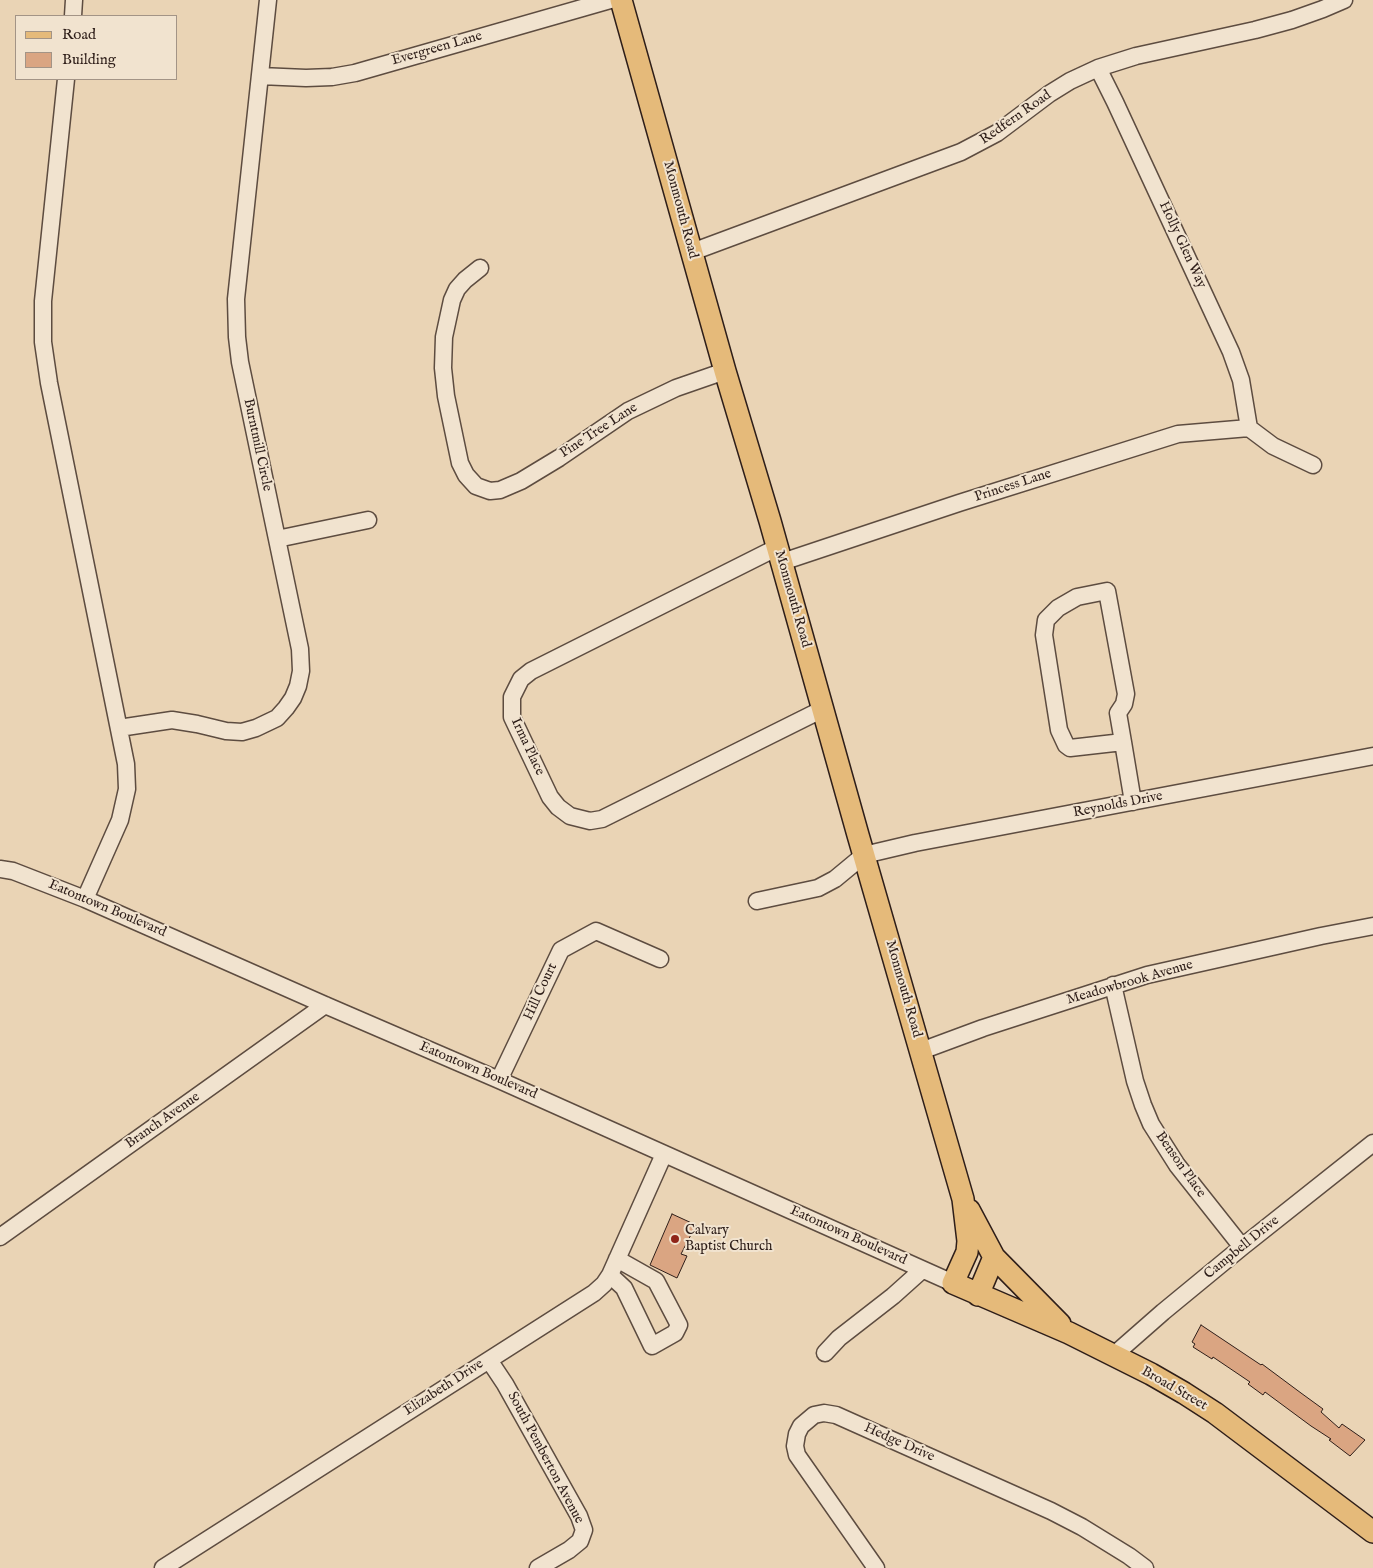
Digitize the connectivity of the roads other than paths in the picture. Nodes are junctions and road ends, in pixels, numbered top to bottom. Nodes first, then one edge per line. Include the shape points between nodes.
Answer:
1 (74, 0) edge
2 (268, 0) edge
3 (610, 0) edge
4 (621, 0) edge
5 (1344, 0) edge
6 (72, 15) edge
7 (1098, 68) junction
8 (260, 76) junction
9 (66, 80) edge
10 (692, 252) junction
11 (480, 268) dead end
12 (726, 371) junction
13 (1249, 428) junction
14 (1313, 465) dead end
15 (368, 520) dead end
16 (277, 539) junction
17 (780, 555) junction
18 (823, 708) junction
19 (119, 728) junction
20 (1122, 742) junction
21 (1373, 756) edge
22 (1133, 802) junction
23 (864, 855) junction
24 (0, 869) edge
25 (85, 898) junction
26 (757, 901) dead end
27 (1373, 926) edge
28 (660, 959) dead end
29 (1113, 986) junction
30 (325, 1005) junction
31 (921, 1050) junction
32 (500, 1080) junction
33 (1373, 1143) edge
34 (664, 1154) junction
35 (963, 1199) junction
36 (0, 1237) edge
37 (1242, 1248) junction
38 (994, 1257) junction
39 (617, 1259) junction
40 (922, 1270) junction
41 (610, 1275) junction
42 (953, 1284) junction
43 (978, 1295) junction
44 (1069, 1333) junction
45 (825, 1353) dead end
46 (1114, 1355) junction
47 (490, 1360) junction
48 (1373, 1532) edge
49 (163, 1568) edge
50 (538, 1568) edge
51 (876, 1568) edge
52 (1145, 1568) edge

1 - 6 street
2 - 8 street, Burntmill Circle
3 - 8 street, Evergreen Lane via 354,73 306,78
4 - 10 main road, Monmouth Road
5 - 7 street, Redfern Road via 1292,20 1136,56
7 - 10 street, Redfern Road via 1070,81 997,133 961,152
7 - 13 street, Holly Glen Way via 1231,352 1241,380
8 - 16 street, Burntmill Circle via 236,299 236,337
9 - 19 street via 43,301 43,342
10 - 12 main road, Monmouth Road
11 - 12 street, Pine Tree Lane via 465,280 452,300 444,337 443,368 460,463 476,486 490,491 500,490 521,481 628,411 676,388
12 - 17 main road, Monmouth Road
13 - 14 street via 1273,446
13 - 17 street, Princess Lane via 1178,434
15 - 16 street
16 - 19 street, Burntmill Circle via 301,659 298,686 286,708 268,724 242,732 226,732 172,720
17 - 18 main road, Monmouth Road
17 - 18 street, Irma Place via 530,670 514,691 512,716 550,797 570,816 590,821 602,819
18 - 23 main road, Monmouth Road
19 - 25 street via 126,764 126,798 120,820
20 - 20 street via 1070,748 1059,730 1044,635 1046,620 1077,597 1107,591 1126,694 1118,713
20 - 22 street
21 - 22 street, Reynolds Drive
22 - 23 street, Reynolds Drive
23 - 26 street via 835,879 818,888
23 - 31 main road, Monmouth Road
24 - 25 street, Eatontown Boulevard via 14,871
25 - 30 street, Eatontown Boulevard
27 - 29 street, Meadowbrook Avenue via 1157,973
28 - 32 street, Hill Court via 596,931 561,950
29 - 31 street, Meadowbrook Avenue
29 - 37 street, Benson Place via 1135,1081 1151,1124 1177,1165
30 - 32 street, Eatontown Boulevard
30 - 36 street, Branch Avenue
31 - 35 main road, Monmouth Road
32 - 34 street, Eatontown Boulevard
33 - 37 street, Campbell Drive
34 - 39 street, Elizabeth Drive
34 - 40 street, Eatontown Boulevard
35 - 38 main road, Monmouth Road
35 - 42 main road, Monmouth Road via 967,1252
37 - 46 street, Campbell Drive
38 - 43 main road
38 - 44 main road, Monmouth Road
39 - 41 street, Elizabeth Drive
39 - 41 street via 656,1281 679,1325 675,1333 652,1346 624,1288
40 - 42 street, Eatontown Boulevard
40 - 45 street
41 - 47 street, Elizabeth Drive via 594,1293
42 - 43 main road, Broad Street
43 - 44 main road, Broad Street
44 - 46 main road, Broad Street
46 - 48 main road, Broad Street via 1216,1413
47 - 49 street, Elizabeth Drive
47 - 50 street, South Pemberton Avenue via 584,1530 580,1541
51 - 52 street, Hedge Drive via 797,1455 797,1434 814,1415 836,1415 1051,1511

